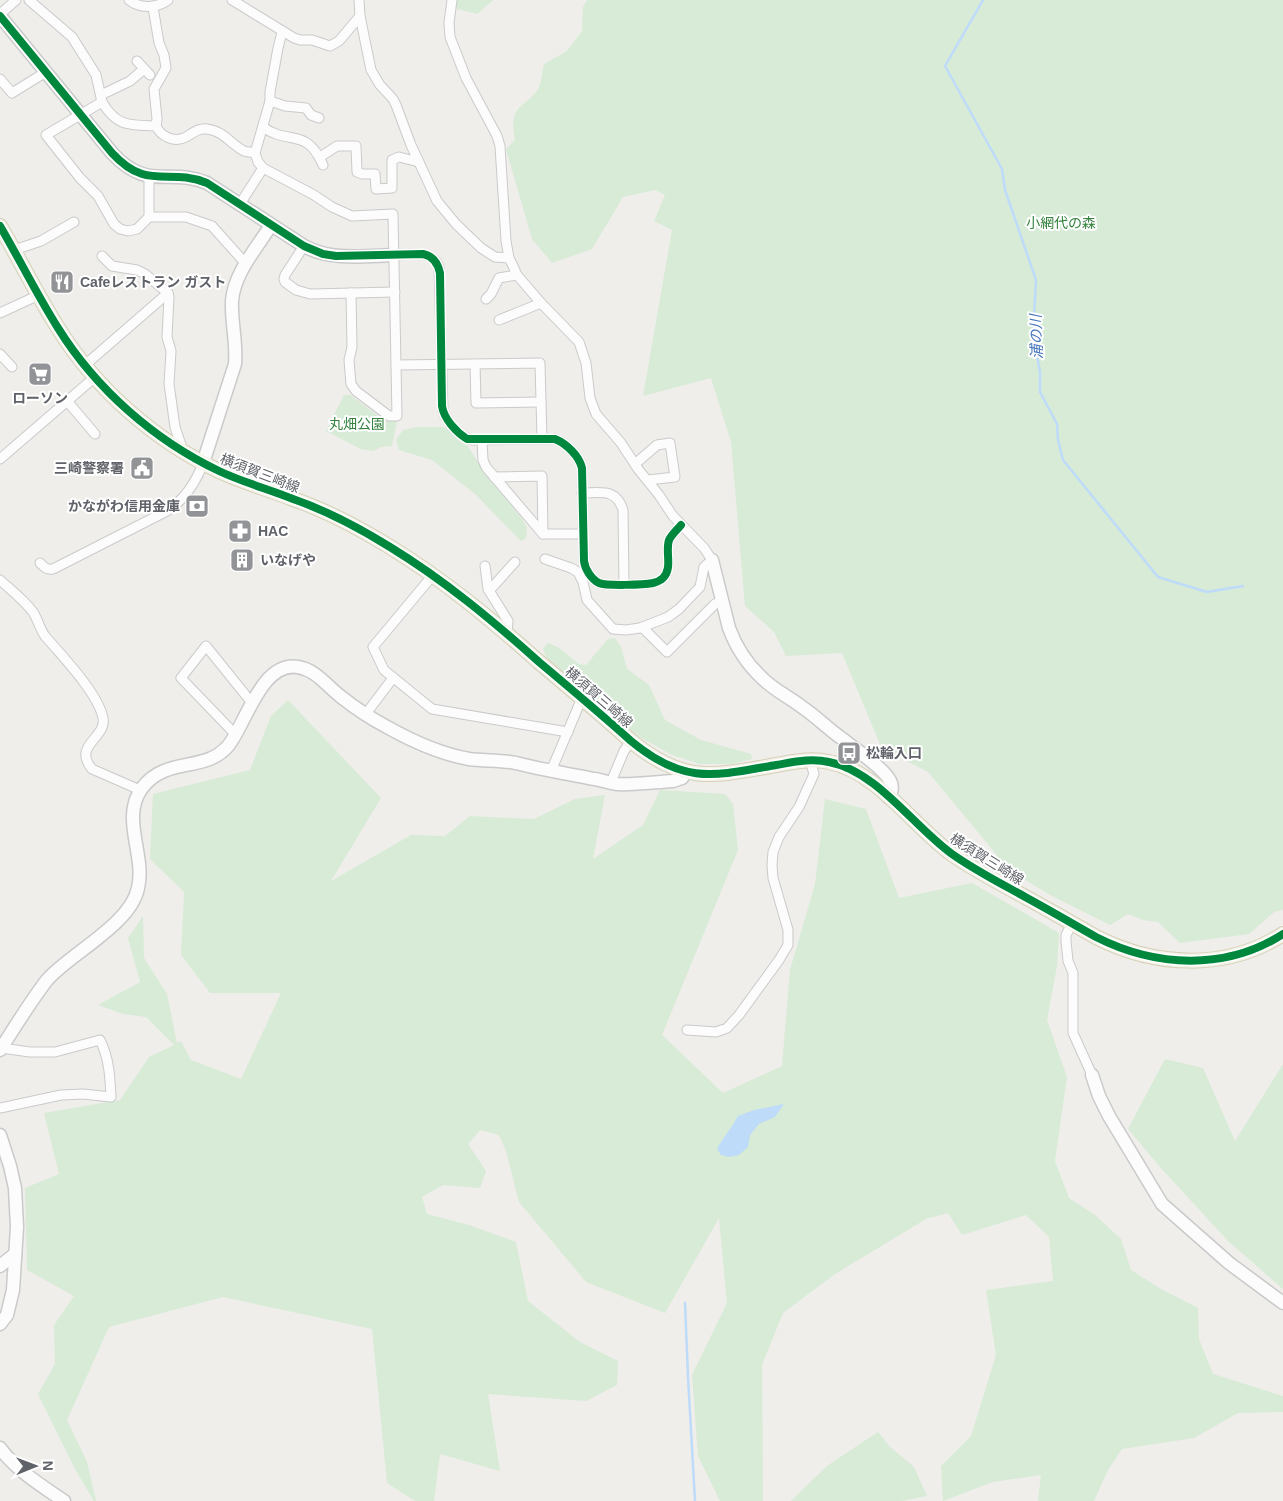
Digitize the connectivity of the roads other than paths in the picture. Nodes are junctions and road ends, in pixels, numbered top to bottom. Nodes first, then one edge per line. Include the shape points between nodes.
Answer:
1 (16, 0) edge
2 (29, 0) edge
3 (129, 0) edge
4 (168, 0) edge
5 (232, 0) edge
6 (359, 0) edge
7 (452, 0) edge
8 (154, 7) junction
9 (0, 15) edge
10 (360, 16) junction
11 (282, 32) junction
12 (137, 61) dead end
13 (46, 72) junction
14 (0, 78) edge
15 (101, 98) junction
16 (270, 101) junction
17 (80, 114) junction
18 (319, 118) dead end
19 (156, 126) junction
20 (263, 127) junction
21 (255, 153) junction
22 (419, 162) junction
23 (263, 168) junction
24 (149, 177) junction
25 (240, 204) junction
26 (149, 217) junction
27 (74, 222) dead end
28 (271, 225) junction
29 (0, 226) edge
30 (304, 246) junction
31 (14, 250) junction
32 (394, 255) junction
33 (102, 256) dead end
34 (509, 258) junction
35 (246, 264) junction
36 (517, 275) junction
37 (395, 292) junction
38 (168, 293) junction
39 (351, 294) junction
40 (39, 295) junction
41 (486, 299) dead end
42 (541, 303) junction
43 (0, 313) edge
44 (499, 320) dead end
45 (0, 354) edge
46 (85, 364) junction
47 (442, 364) junction
48 (475, 364) junction
49 (396, 365) junction
50 (12, 366) dead end
51 (95, 377) junction
52 (67, 401) junction
53 (541, 402) junction
54 (95, 434) dead end
55 (542, 439) junction
56 (482, 440) junction
57 (183, 451) junction
58 (0, 459) edge
59 (203, 463) junction
60 (635, 464) junction
61 (494, 477) junction
62 (648, 480) junction
63 (582, 493) junction
64 (681, 525) junction
65 (543, 534) junction
66 (583, 534) junction
67 (545, 559) dead end
68 (712, 560) junction
69 (515, 562) dead end
70 (40, 563) dead end
71 (485, 566) dead end
72 (433, 575) junction
73 (0, 580) edge
74 (624, 584) junction
75 (489, 591) junction
76 (722, 601) junction
77 (642, 627) junction
78 (508, 634) junction
79 (393, 678) junction
80 (582, 698) junction
81 (252, 704) junction
82 (365, 715) junction
83 (568, 732) junction
84 (236, 734) junction
85 (631, 741) junction
86 (810, 760) junction
87 (551, 771) junction
88 (686, 772) junction
89 (610, 782) junction
90 (140, 790) junction
91 (889, 798) junction
92 (1072, 923) junction
93 (1283, 934) edge
94 (687, 1030) dead end
95 (1, 1049) edge
96 (1092, 1075) joint
97 (0, 1108) edge
98 (0, 1134) edge
99 (15, 1254) junction
100 (0, 1266) edge
101 (1283, 1303) edge
102 (0, 1324) edge
103 (0, 1448) edge
104 (64, 1501) edge

1 - 9 street
2 - 15 street via 72,36 96,75
3 - 8 street via 134,4
4 - 8 street
5 - 11 street
6 - 10 street
7 - 34 street via 450,37 466,78 500,146
8 - 19 street via 166,68 154,89
9 - 13 street
10 - 11 street via 339,41 330,46 297,39
10 - 22 street via 371,70 393,99
11 - 16 street
12 - 15 street via 147,72
13 - 14 street via 12,93
13 - 17 street
15 - 17 street
15 - 19 street via 111,115 122,122
16 - 18 street via 306,108
16 - 20 street
17 - 24 street via 120,162
17 - 26 street via 46,135 98,196 120,229 137,229
19 - 21 street via 160,133 177,139 200,129 209,129 226,136 244,152
20 - 21 street
20 - 22 street via 305,141 315,148 321,161 337,146 356,146 357,172 375,174 376,189 392,188 392,160 399,157
21 - 23 street
22 - 34 street via 437,201 456,224 488,254
23 - 25 street
23 - 32 street via 352,216 393,214
24 - 25 street via 201,181
24 - 26 street
25 - 28 street
26 - 35 street via 186,216 212,226
27 - 31 street via 41,241
28 - 30 street
28 - 35 street
29 - 31 main road, 横須賀三崎線
30 - 32 street via 336,256
30 - 39 street via 285,275 285,282 310,294
31 - 40 main road, 横須賀三崎線
32 - 37 street
32 - 47 street via 426,255 438,264
33 - 38 street via 112,266 145,274
34 - 36 street
35 - 59 street via 232,302 235,364
36 - 41 street via 499,278
36 - 42 street
37 - 39 street
37 - 49 street
38 - 46 street
38 - 57 street via 169,384 175,427
39 - 49 street via 351,384 389,416 397,416
40 - 43 street
40 - 46 main road, 横須賀三崎線
42 - 44 street
42 - 60 street via 579,342 586,363 593,409
45 - 50 street
46 - 51 main road, 横須賀三崎線
47 - 48 street
47 - 49 street
47 - 56 street via 442,406 446,418 462,436
48 - 53 street via 540,363
48 - 53 street via 476,403
51 - 52 street
51 - 57 main road, 横須賀三崎線 via 131,412
52 - 54 street
52 - 58 street
53 - 55 street
55 - 56 street
55 - 63 street via 560,441 577,456 582,468
56 - 61 street via 483,460
57 - 59 main road, 横須賀三崎線
59 - 70 street via 182,499 167,511 53,569
59 - 72 main road, 横須賀三崎線 via 319,510 388,546
60 - 62 street
60 - 62 street via 657,445 670,443 676,477
61 - 65 street
61 - 65 street via 542,476
62 - 64 street
63 - 66 street
63 - 74 street via 609,493 616,496 621,504
64 - 68 street
64 - 74 street via 668,543 668,570 662,579 652,583
65 - 66 street
66 - 74 street via 585,566 591,576 603,584
67 - 77 street via 578,572 587,600 613,629
68 - 76 street
68 - 77 street via 704,567 700,587 684,604 668,617
69 - 75 street
71 - 75 street
72 - 78 main road, 横須賀三崎線
72 - 79 street via 372,647 384,670
73 - 90 street via 34,613 101,711 101,729 87,746 89,764
75 - 78 street via 508,621
76 - 77 street via 715,604 668,652
76 - 91 street via 733,638 754,670 883,772 891,781
78 - 80 main road, 横須賀三崎線
79 - 82 street
79 - 83 street via 432,709
80 - 83 street
80 - 85 main road, 横須賀三崎線
81 - 82 street via 272,674 295,666 311,671
81 - 84 street
81 - 84 street via 206,646 181,678
82 - 87 street via 444,752 469,759 507,762
83 - 87 street
84 - 90 street via 217,755 202,762 162,771 150,778
85 - 88 main road, 横須賀三崎線 via 654,759
85 - 89 street
86 - 88 main road, 横須賀三崎線 via 728,774
86 - 91 main road, 横須賀三崎線 via 832,762 847,768
86 - 94 street via 814,774 773,852 773,878 788,930 788,945 728,1028 716,1032
87 - 89 street
88 - 89 street via 682,778 673,780
90 - 95 street via 132,816 139,865 138,888 131,905 49,979
91 - 92 main road, 横須賀三崎線 via 956,857
92 - 93 main road, 横須賀三崎線 via 1129,951 1153,958 1183,961 1236,954
92 - 96 street via 1066,941 1073,973 1073,1033
95 - 97 street via 55,1052 100,1040 106,1052 111,1097 61,1095
96 - 101 street via 1109,1116 1162,1204 1229,1263
98 - 99 street via 14,1188
99 - 100 street
99 - 102 street via 8,1314
103 - 104 street via 15,1464

